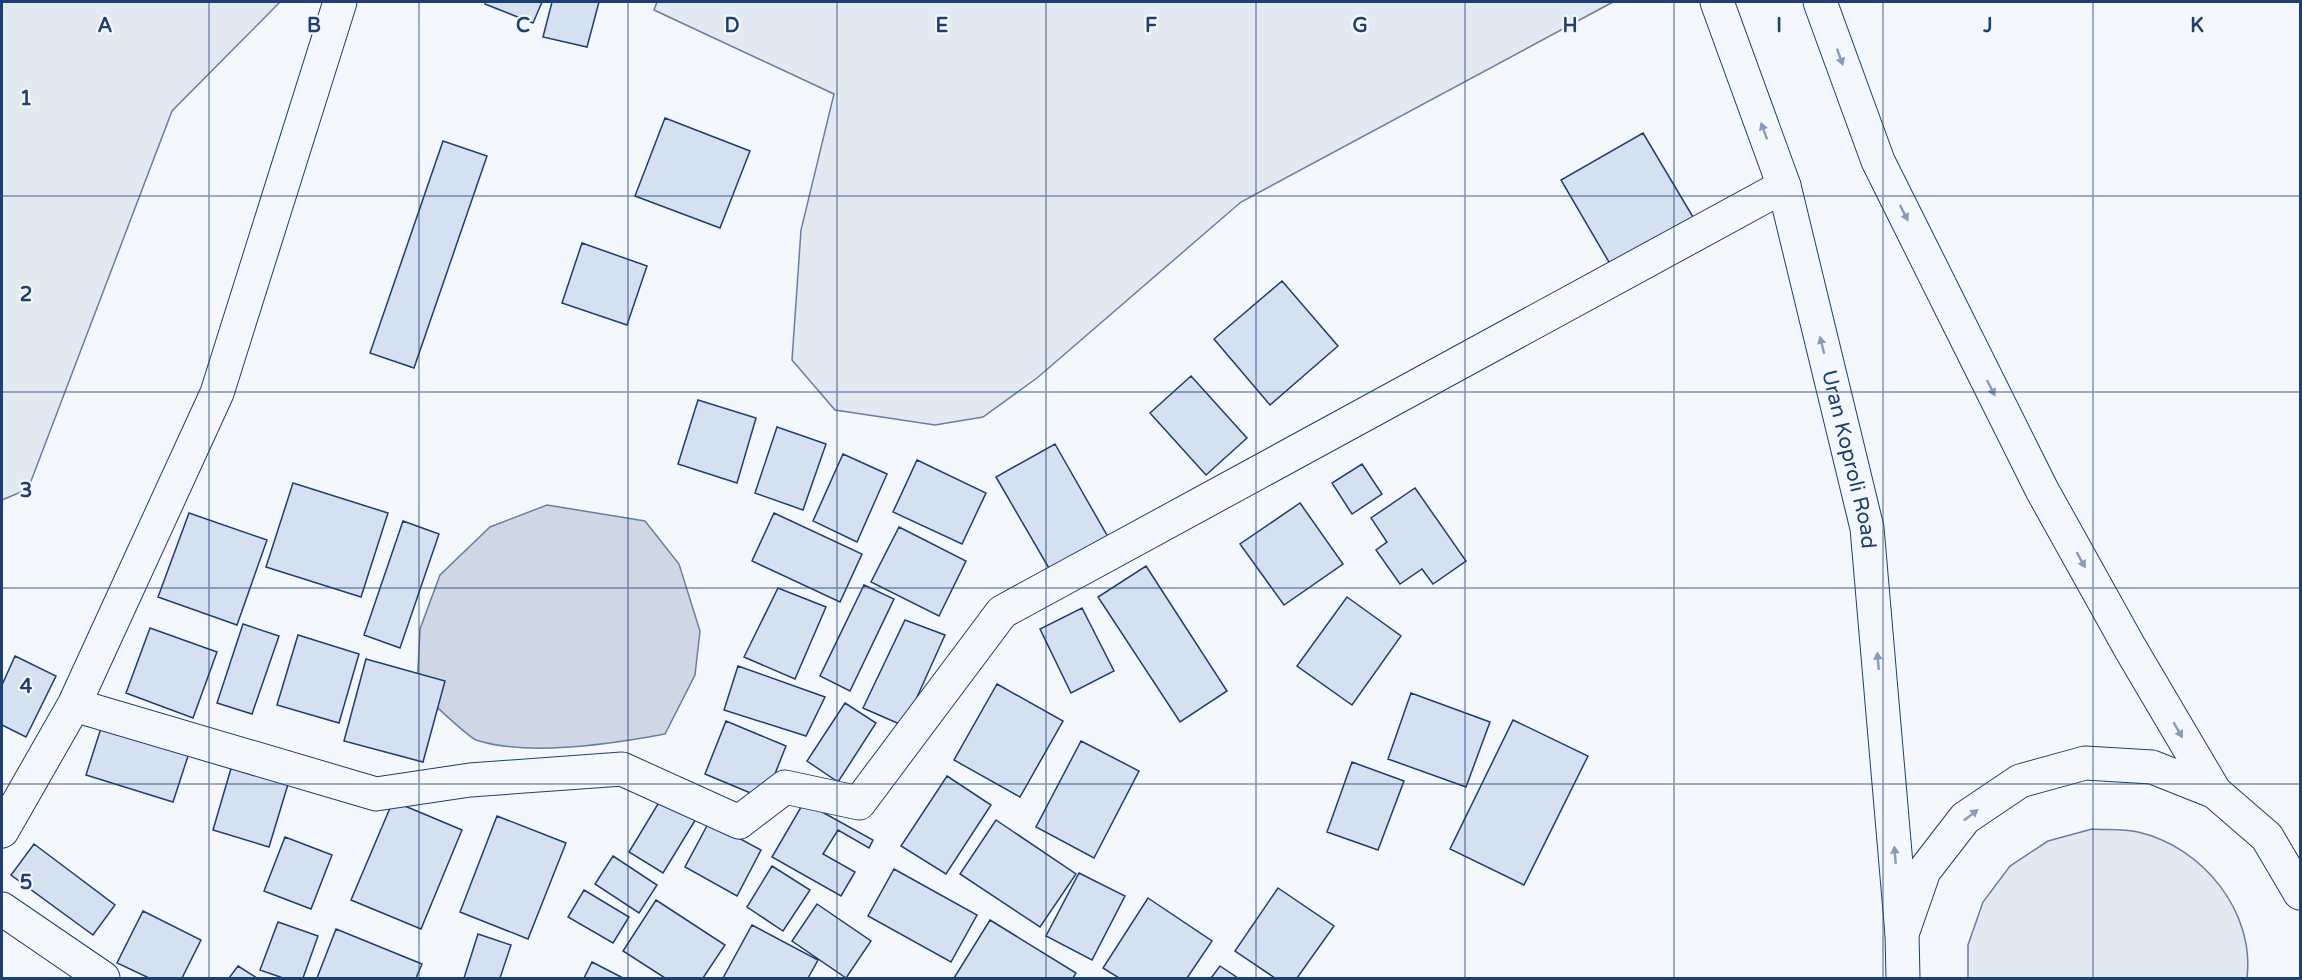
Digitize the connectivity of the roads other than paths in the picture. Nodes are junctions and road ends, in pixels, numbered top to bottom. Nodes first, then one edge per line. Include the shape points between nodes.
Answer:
1 (340, 2) edge
2 (1717, 2) edge
3 (1820, 2) edge
4 (1784, 186) junction
5 (74, 705) junction
6 (2214, 792) junction
7 (2, 831) edge
8 (2267, 837) junction
9 (2301, 861) edge
10 (2301, 892) edge
11 (2, 909) edge
12 (1902, 934) junction
13 (103, 978) edge
14 (1903, 978) edge

1 - 5 street via 217,393
4 -> 2 street, Uran Koproli Road
3 -> 6 street via 1878,161 2042,490
4 - 5 street via 1002,612 859,803 785,787 739,822 622,769 470,780 376,794
12 -> 4 street, Uran Koproli Road via 1867,528
5 - 7 street
6 - 8 street
12 -> 6 street via 1924,871 1965,818 2020,781 2085,763 2152,767
8 - 9 street
8 - 10 street
11 - 13 street
12 - 14 street, Uran Koproli Road

